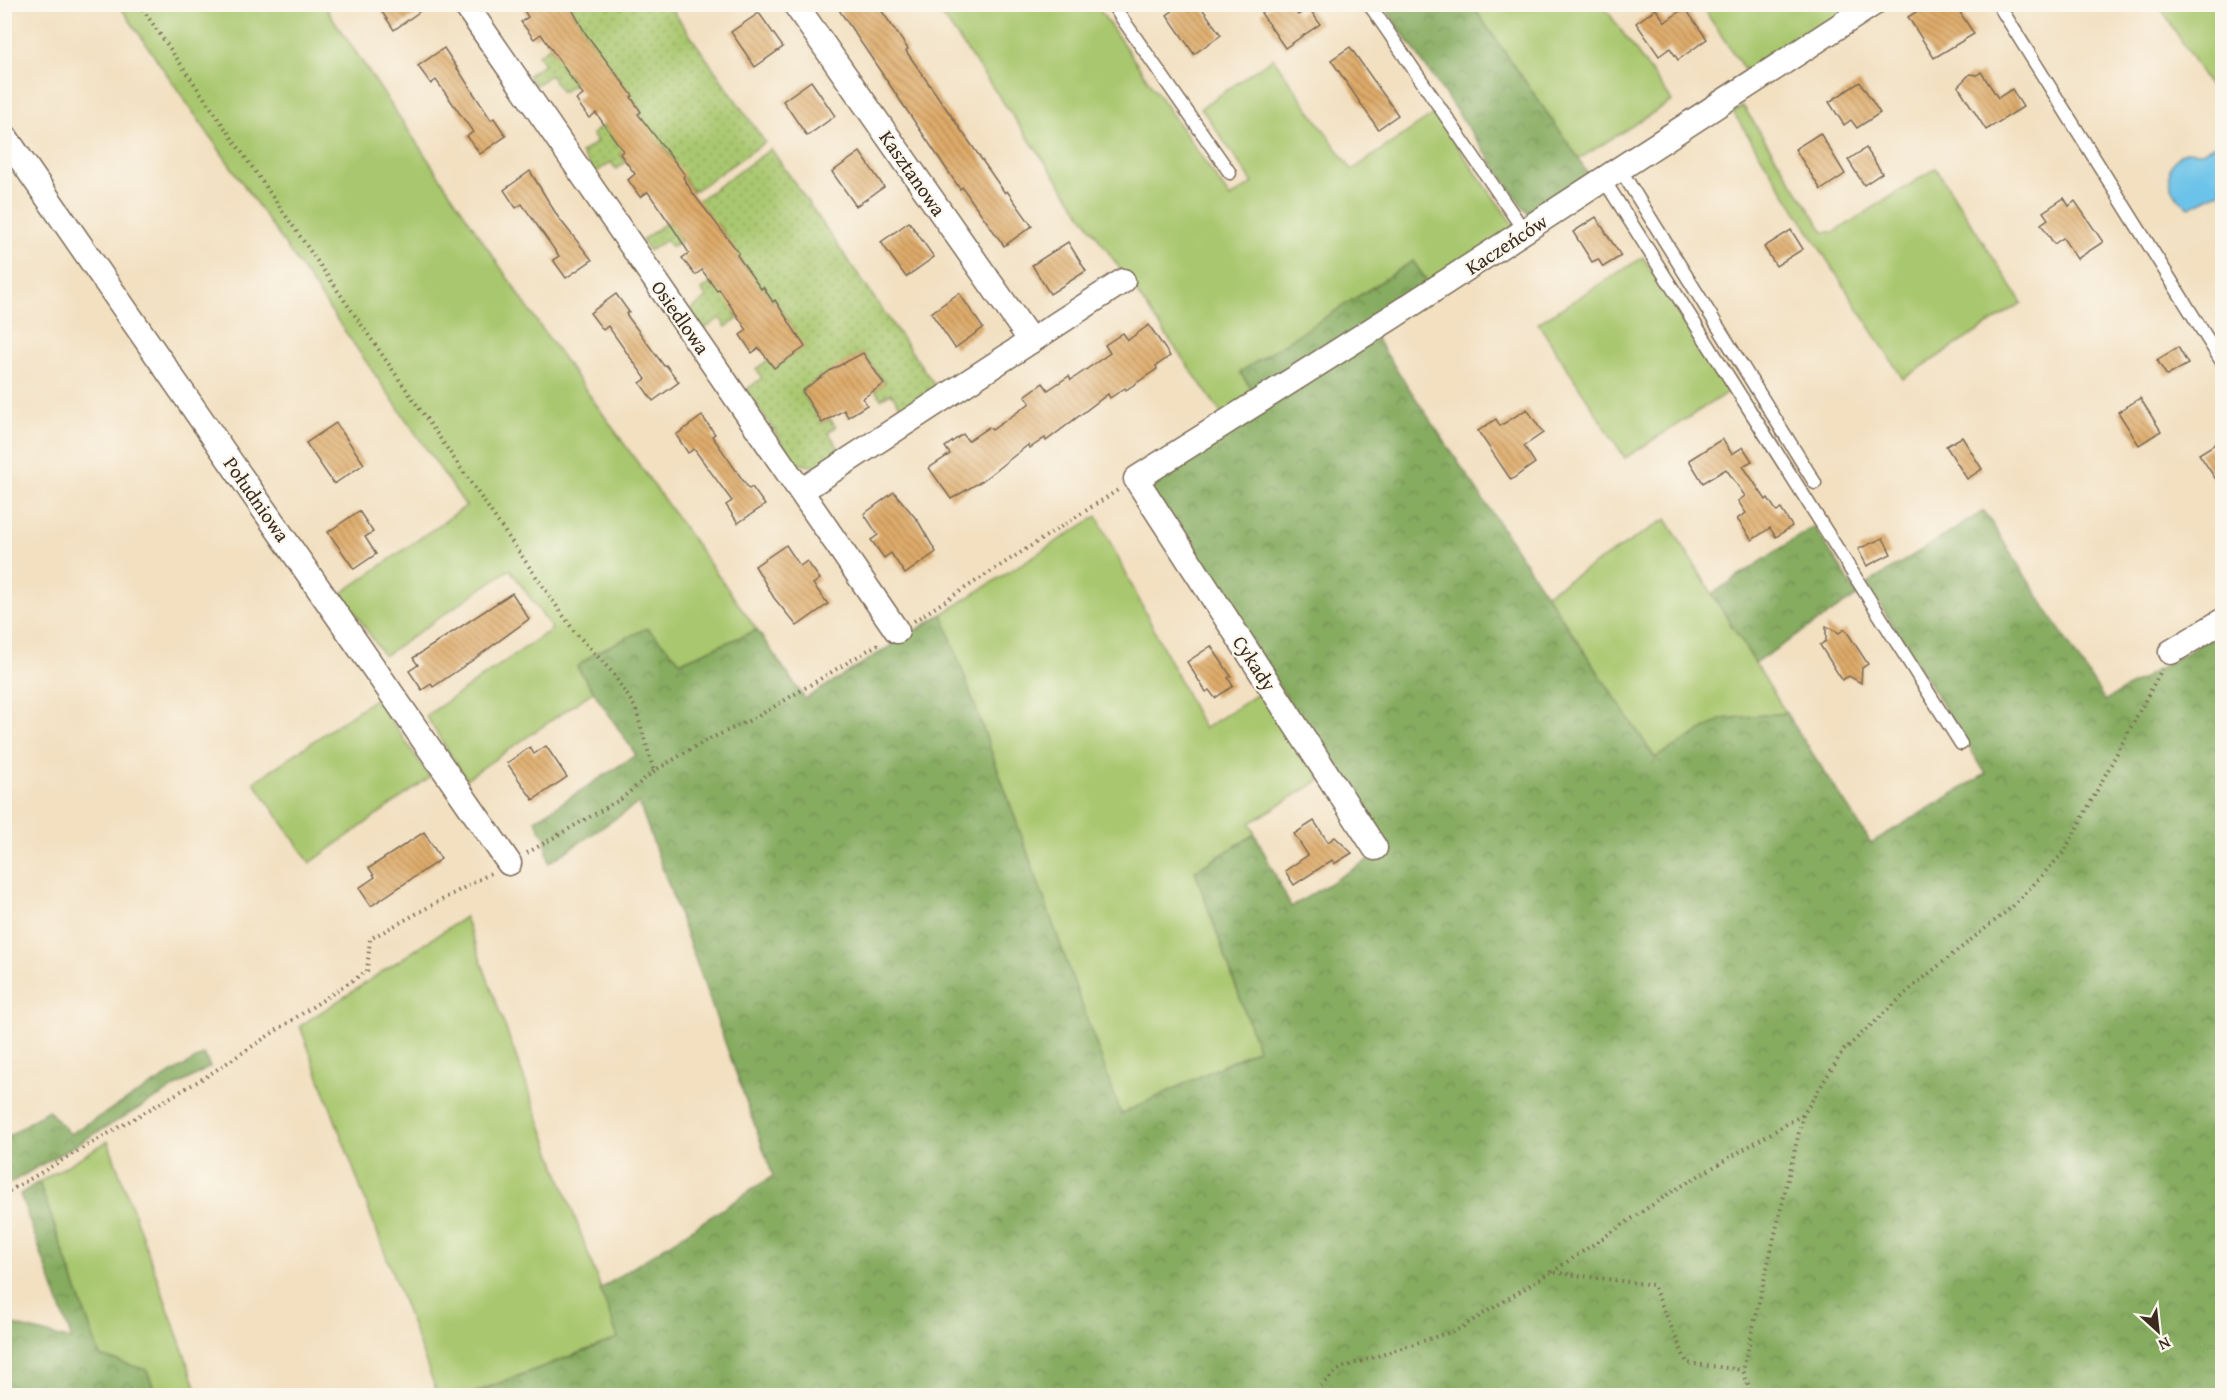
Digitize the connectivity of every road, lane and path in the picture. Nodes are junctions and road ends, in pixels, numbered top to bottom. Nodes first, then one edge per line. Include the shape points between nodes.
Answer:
1 (139, 4) edge
2 (465, 4) edge
3 (795, 4) edge
4 (1112, 4) edge
5 (1369, 4) edge
6 (1998, 4) edge
7 (1867, 6) edge
8 (4, 135) edge
9 (1230, 173) dead end
10 (1612, 174) junction
11 (1525, 232) junction
12 (1123, 281) dead end
13 (1031, 341) junction
14 (2223, 362) edge
15 (1136, 478) joint
16 (1815, 483) dead end
17 (801, 491) junction
18 (2223, 621) edge
19 (897, 631) dead end
20 (2171, 652) joint
21 (1961, 744) dead end
22 (1375, 848) dead end
23 (509, 863) junction
24 (1803, 1115) junction
25 (4, 1194) edge
26 (1551, 1272) junction
27 (1743, 1370) junction
28 (1314, 1395) edge
29 (1752, 1395) edge

1 - 23 path via 504,532 574,631 612,672 635,707 654,771 621,799
2 - 17 street, Osiedlowa
3 - 13 street, Kasztanowa
4 - 9 lane
5 - 11 lane
6 - 14 lane
7 - 10 street, Kaczeńców
8 - 23 street, Południowa
10 - 11 street, Kaczeńców
10 - 16 lane
10 - 21 lane
11 - 15 street, Kaczeńców
12 - 13 street
13 - 17 street
15 - 22 street, Cykady
17 - 19 street, Osiedlowa
18 - 20 street
20 - 24 path via 2064,852 2012,907 1917,983 1844,1051
23 - 25 path via 370,939 367,971 207,1076
24 - 26 path via 1673,1191
24 - 27 path
26 - 27 path via 1653,1285 1688,1363
26 - 28 path via 1459,1329 1341,1368
27 - 29 path

